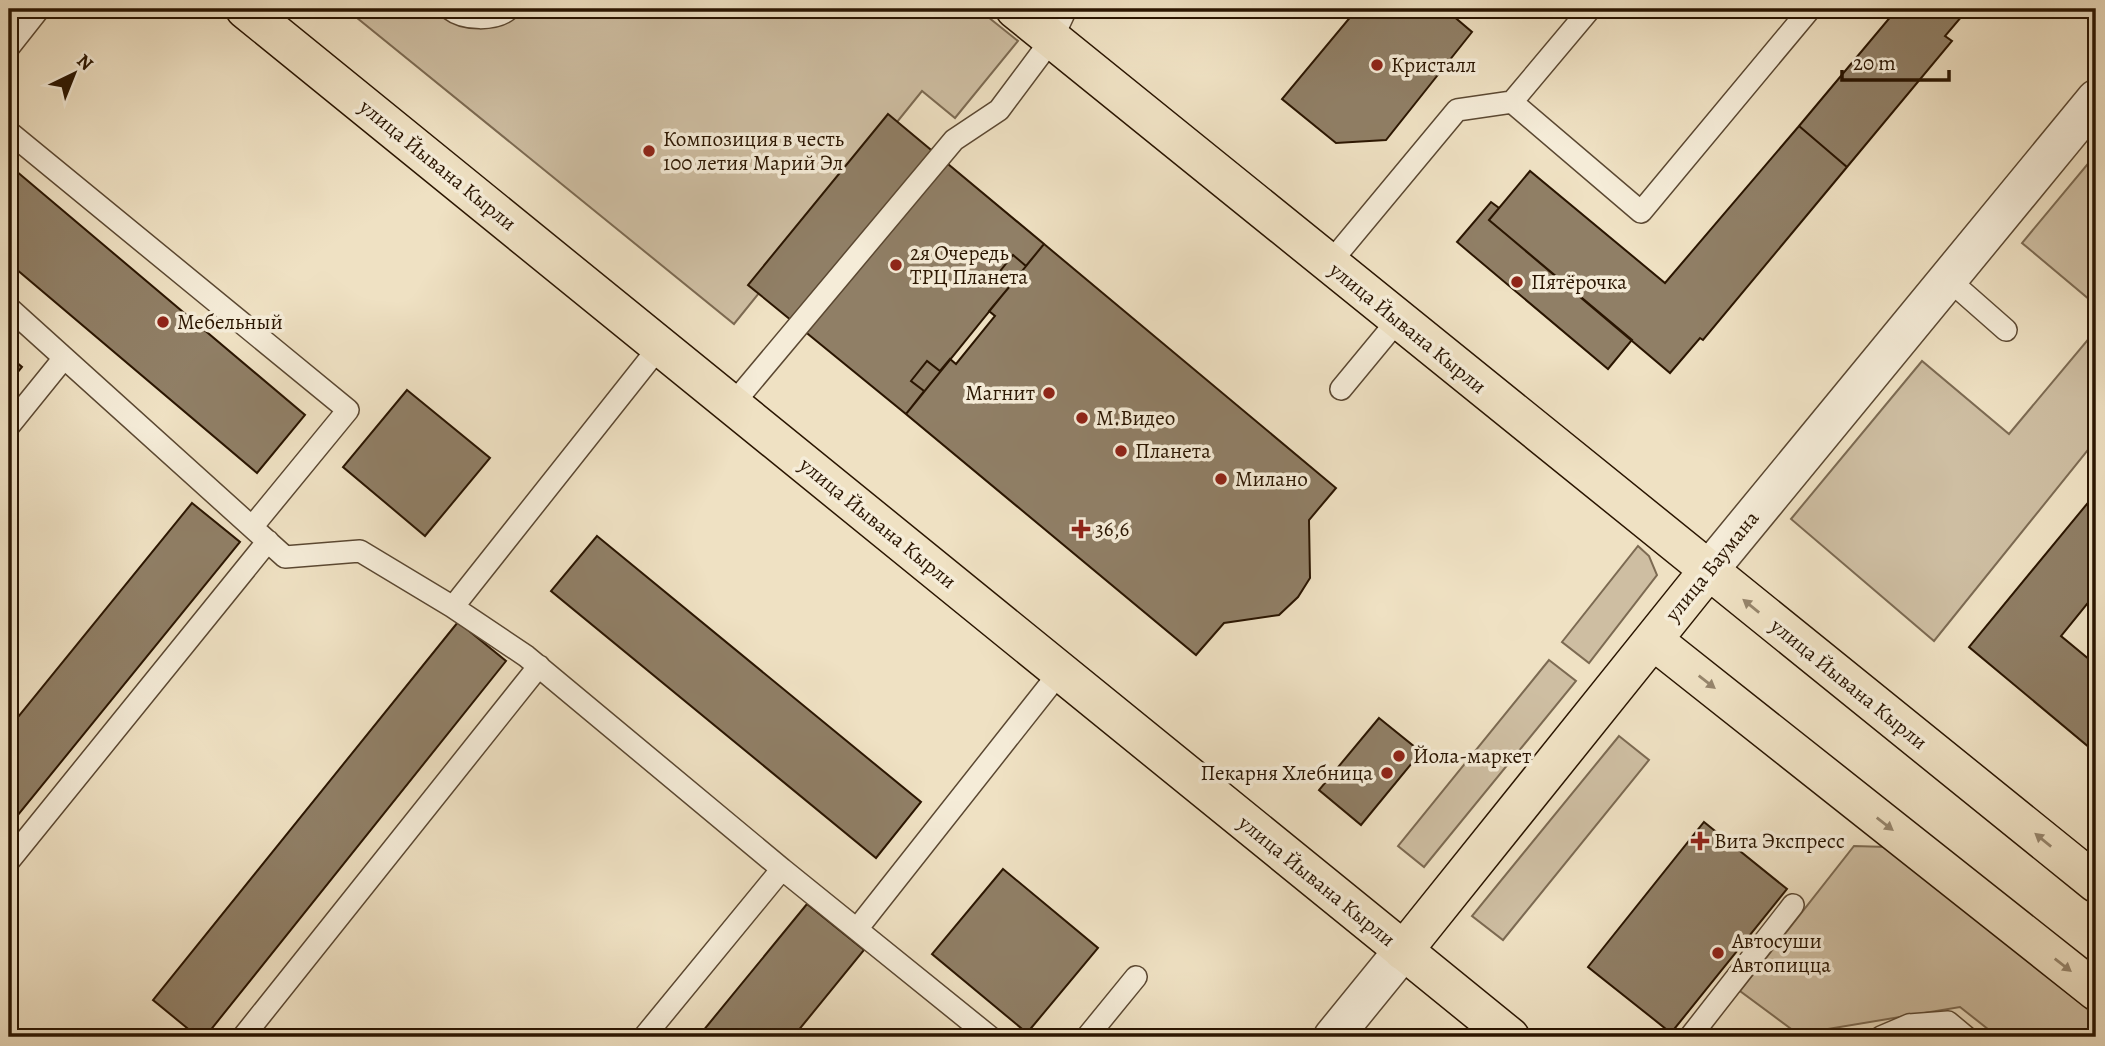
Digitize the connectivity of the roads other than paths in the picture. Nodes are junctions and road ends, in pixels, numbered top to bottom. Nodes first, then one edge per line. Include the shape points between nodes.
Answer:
1 (39, 9) edge
2 (450, 9) edge
3 (509, 9) edge
4 (1015, 9) edge
5 (1590, 9) edge
6 (1810, 9) edge
7 (256, 12) edge
8 (1059, 24) edge
9 (9, 47) edge
10 (2096, 99) edge
11 (1512, 102) junction
12 (9, 132) edge
13 (1329, 264) junction
14 (1948, 279) junction
15 (9, 308) edge
16 (1398, 320) junction
17 (2006, 330) dead end
18 (660, 346) junction
19 (64, 358) junction
20 (1341, 389) dead end
21 (732, 405) junction
22 (9, 426) edge
23 (260, 534) junction
24 (1708, 571) junction
25 (453, 607) junction
26 (1653, 640) junction
27 (539, 666) junction
28 (1060, 673) junction
29 (9, 861) edge
30 (782, 869) junction
31 (2096, 883) edge
32 (1793, 905) dead end
33 (857, 929) junction
34 (1403, 951) junction
35 (1136, 978) dead end
36 (2096, 991) edge
37 (1916, 1031) edge
38 (243, 1037) edge
39 (643, 1037) edge
40 (990, 1037) edge
41 (1087, 1037) edge
42 (1333, 1037) edge
43 (1510, 1037) edge
44 (1690, 1037) edge
45 (1881, 1037) edge
46 (1966, 1037) edge

1 - 9 lane
2 - 3 lane via 491,18
4 - 8 main road, улица Йывана Кырли
5 - 11 lane
6 - 11 lane via 1641,212
7 - 18 main road, улица Йывана Кырли
8 - 13 main road, улица Йывана Кырли
8 - 21 lane via 999,110 954,140
10 - 14 street, улица Баумана
11 - 13 lane via 1457,110
12 - 23 lane via 348,410
13 - 16 main road, улица Йывана Кырли
14 - 17 lane
14 - 24 street, улица Баумана
15 - 19 lane
16 - 20 lane
16 - 24 main road, улица Йывана Кырли
18 - 21 main road, улица Йывана Кырли
18 - 25 lane
19 - 22 lane
19 - 23 lane
21 - 28 main road, улица Йывана Кырли
23 - 25 lane via 285,557 360,551
23 - 29 lane
24 - 26 main road, улица Баумана
31 -> 24 main road, улица Йывана Кырли
25 - 27 lane
26 - 34 main road, улица Баумана
26 -> 36 main road
27 - 30 lane
27 - 38 lane
28 - 33 lane
28 - 34 main road, улица Йывана Кырли
30 - 33 lane
30 - 39 lane
32 - 44 lane
33 - 40 lane
34 - 42 street, улица Баумана
34 - 43 main road, улица Йывана Кырли
35 - 41 lane
37 - 45 lane
37 - 46 lane via 1948,1022

